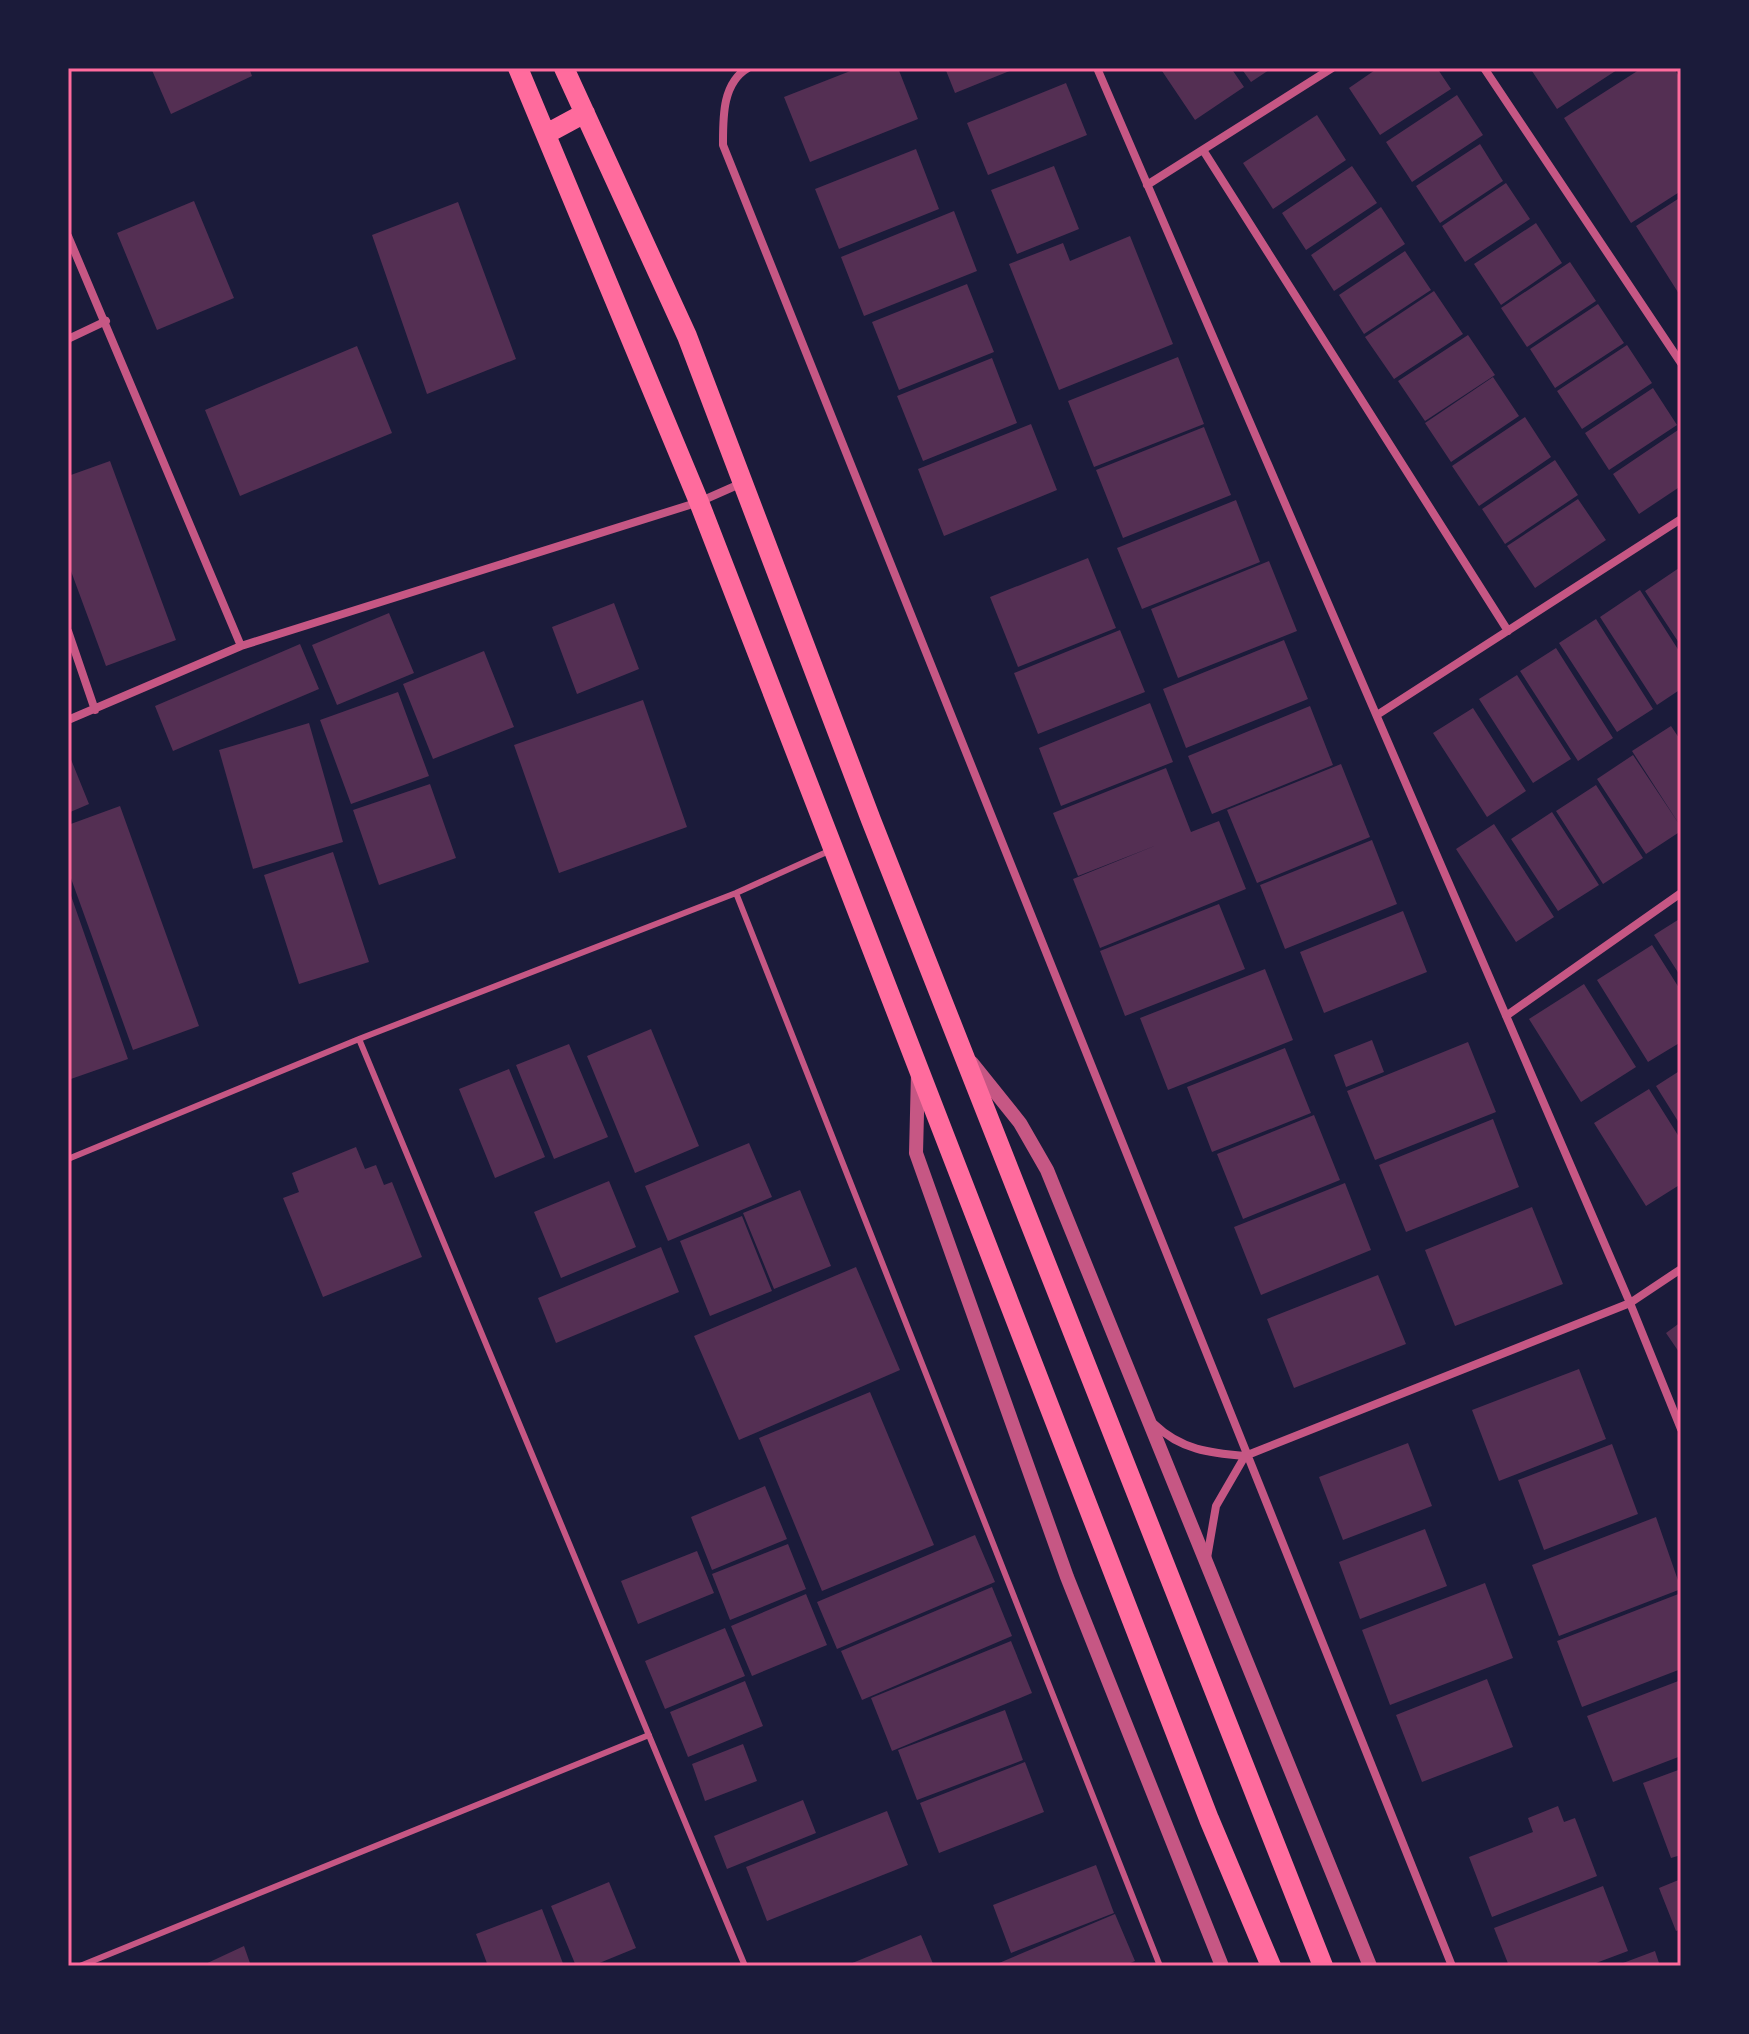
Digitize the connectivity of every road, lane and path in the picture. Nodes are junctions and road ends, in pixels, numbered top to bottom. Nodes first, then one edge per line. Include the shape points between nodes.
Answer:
1 (518, 68) edge
2 (564, 68) edge
3 (748, 68) edge
4 (1097, 68) edge
5 (1332, 68) edge
6 (1484, 68) edge
7 (585, 113) junction
8 (548, 133) junction
9 (1203, 150) junction
10 (1147, 185) junction
11 (68, 236) edge
12 (106, 321) junction
13 (68, 339) edge
14 (1681, 363) edge
15 (743, 482) junction
16 (699, 502) junction
17 (1681, 519) edge
18 (68, 631) edge
19 (1508, 631) junction
20 (241, 646) junction
21 (95, 710) junction
22 (1377, 715) junction
23 (68, 720) edge
24 (832, 849) junction
25 (736, 893) junction
26 (1681, 893) edge
27 (1506, 1016) junction
28 (359, 1039) junction
29 (961, 1050) junction
30 (919, 1069) junction
31 (68, 1159) edge
32 (1681, 1269) edge
33 (1630, 1303) junction
34 (1148, 1418) junction
35 (1681, 1429) edge
36 (1245, 1456) junction
37 (1206, 1560) junction
38 (649, 1735) junction
39 (80, 1966) edge
40 (745, 1966) edge
41 (1160, 1966) edge
42 (1222, 1966) edge
43 (1271, 1966) edge
44 (1323, 1966) edge
45 (1370, 1966) edge
46 (1452, 1966) edge

1 - 8 main road
2 - 7 main road
3 - 36 street via 738,74 724,107 723,145
4 - 10 street
5 - 9 street
6 - 14 street
7 - 8 main road
7 - 15 main road via 687,336
8 - 16 main road
9 - 10 street
9 - 19 street
10 - 22 street
11 - 12 street
12 - 13 street
12 - 20 street
15 - 16 street
15 - 29 main road
16 - 20 street
16 - 24 main road
17 - 19 street
18 - 21 street
19 - 22 street
20 - 21 street
21 - 23 street
22 - 27 street
24 - 25 lane
24 - 30 main road
25 - 28 lane
25 - 41 lane
26 - 27 street
27 - 33 street
28 - 31 lane
28 - 38 lane
29 - 34 street via 1036,1148
29 - 44 main road
30 - 42 street via 916,1153 1067,1577
30 - 43 main road via 1209,1819
32 - 33 street
33 - 35 street
33 - 36 street
34 - 36 street via 1181,1445
34 - 37 street
36 - 37 street via 1216,1506
36 - 46 street
37 - 45 street
38 - 39 lane
38 - 40 lane

